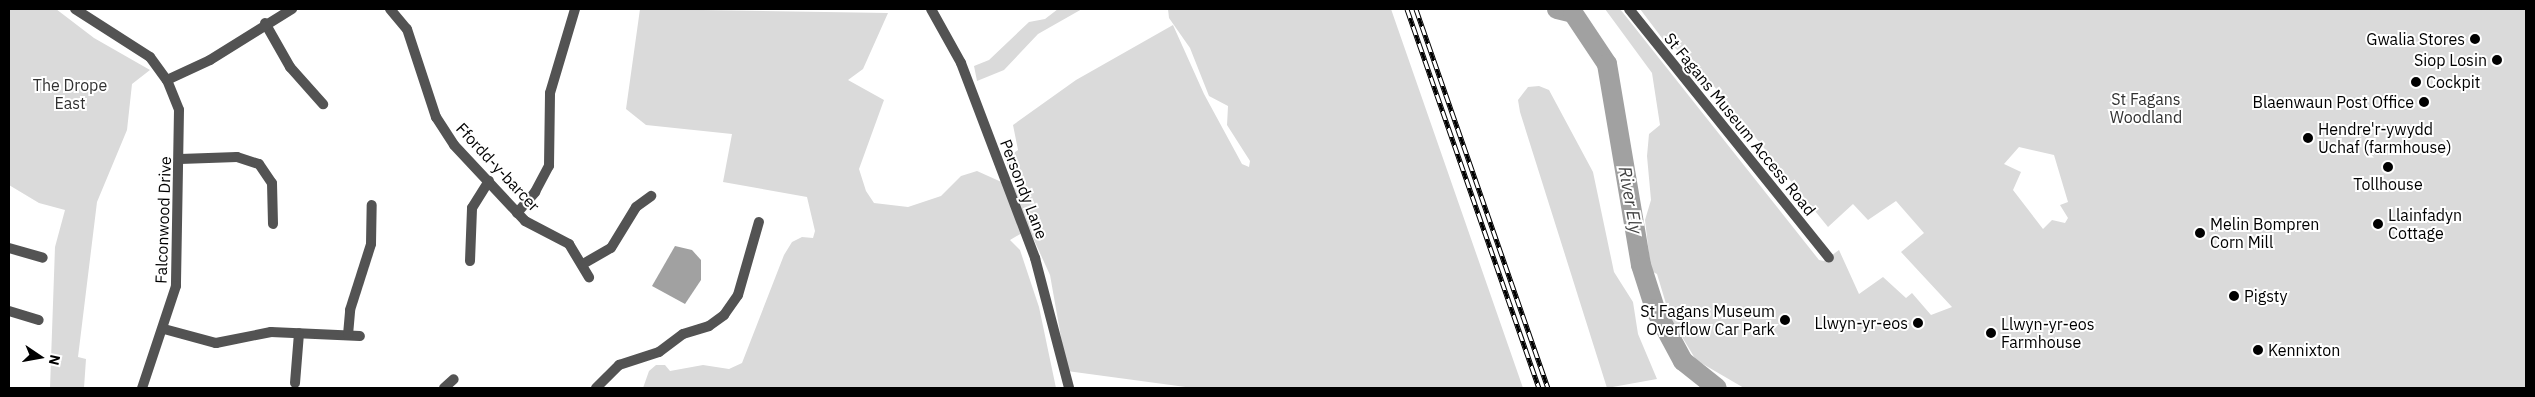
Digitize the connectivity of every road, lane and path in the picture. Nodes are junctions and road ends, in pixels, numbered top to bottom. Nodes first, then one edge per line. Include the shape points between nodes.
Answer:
1 (75, 9) edge
2 (292, 9) edge
3 (575, 9) edge
4 (931, 9) edge
5 (1630, 9) edge
6 (394, 10) edge
7 (265, 23) junction
8 (167, 80) junction
9 (323, 104) dead end
10 (180, 159) junction
11 (489, 181) junction
12 (651, 196) dead end
13 (372, 205) dead end
14 (517, 213) junction
15 (759, 222) dead end
16 (274, 224) dead end
17 (9, 248) edge
18 (43, 258) dead end
19 (1829, 258) dead end
20 (470, 261) dead end
21 (583, 264) junction
22 (589, 278) dead end
23 (9, 311) edge
24 (39, 320) dead end
25 (164, 329) junction
26 (299, 333) junction
27 (348, 335) junction
28 (360, 336) dead end
29 (454, 379) dead end
30 (295, 383) dead end
31 (142, 388) edge
32 (444, 388) edge
33 (596, 388) edge
34 (1068, 388) edge

1 - 8 street, Falconwood Drive via 143,51
2 - 7 street
3 - 14 street via 550,93 548,166
4 - 34 street, Persondy Lane via 961,63 1035,258
5 - 19 street, St Fagans Museum Access Road
6 - 11 street, Ffordd-y-barcer via 407,29 443,130
7 - 8 street via 210,60
7 - 9 street via 290,67
8 - 10 street, Falconwood Drive via 179,110
10 - 16 street via 237,158 259,164 272,183
10 - 25 street, Falconwood Drive via 178,270
11 - 14 street, Ffordd-y-barcer
11 - 20 street via 472,208
12 - 21 street via 636,207 610,248
13 - 27 street via 371,244 350,310
14 - 21 street, Ffordd-y-barcer via 561,238
15 - 33 street via 738,295 724,315 709,326 683,334 659,352 619,365
17 - 18 street
21 - 22 street, Ffordd-y-barcer
23 - 24 street
25 - 26 street via 216,342 271,332
25 - 31 street, Falconwood Drive
26 - 27 street
26 - 30 street
27 - 28 street
29 - 32 street

